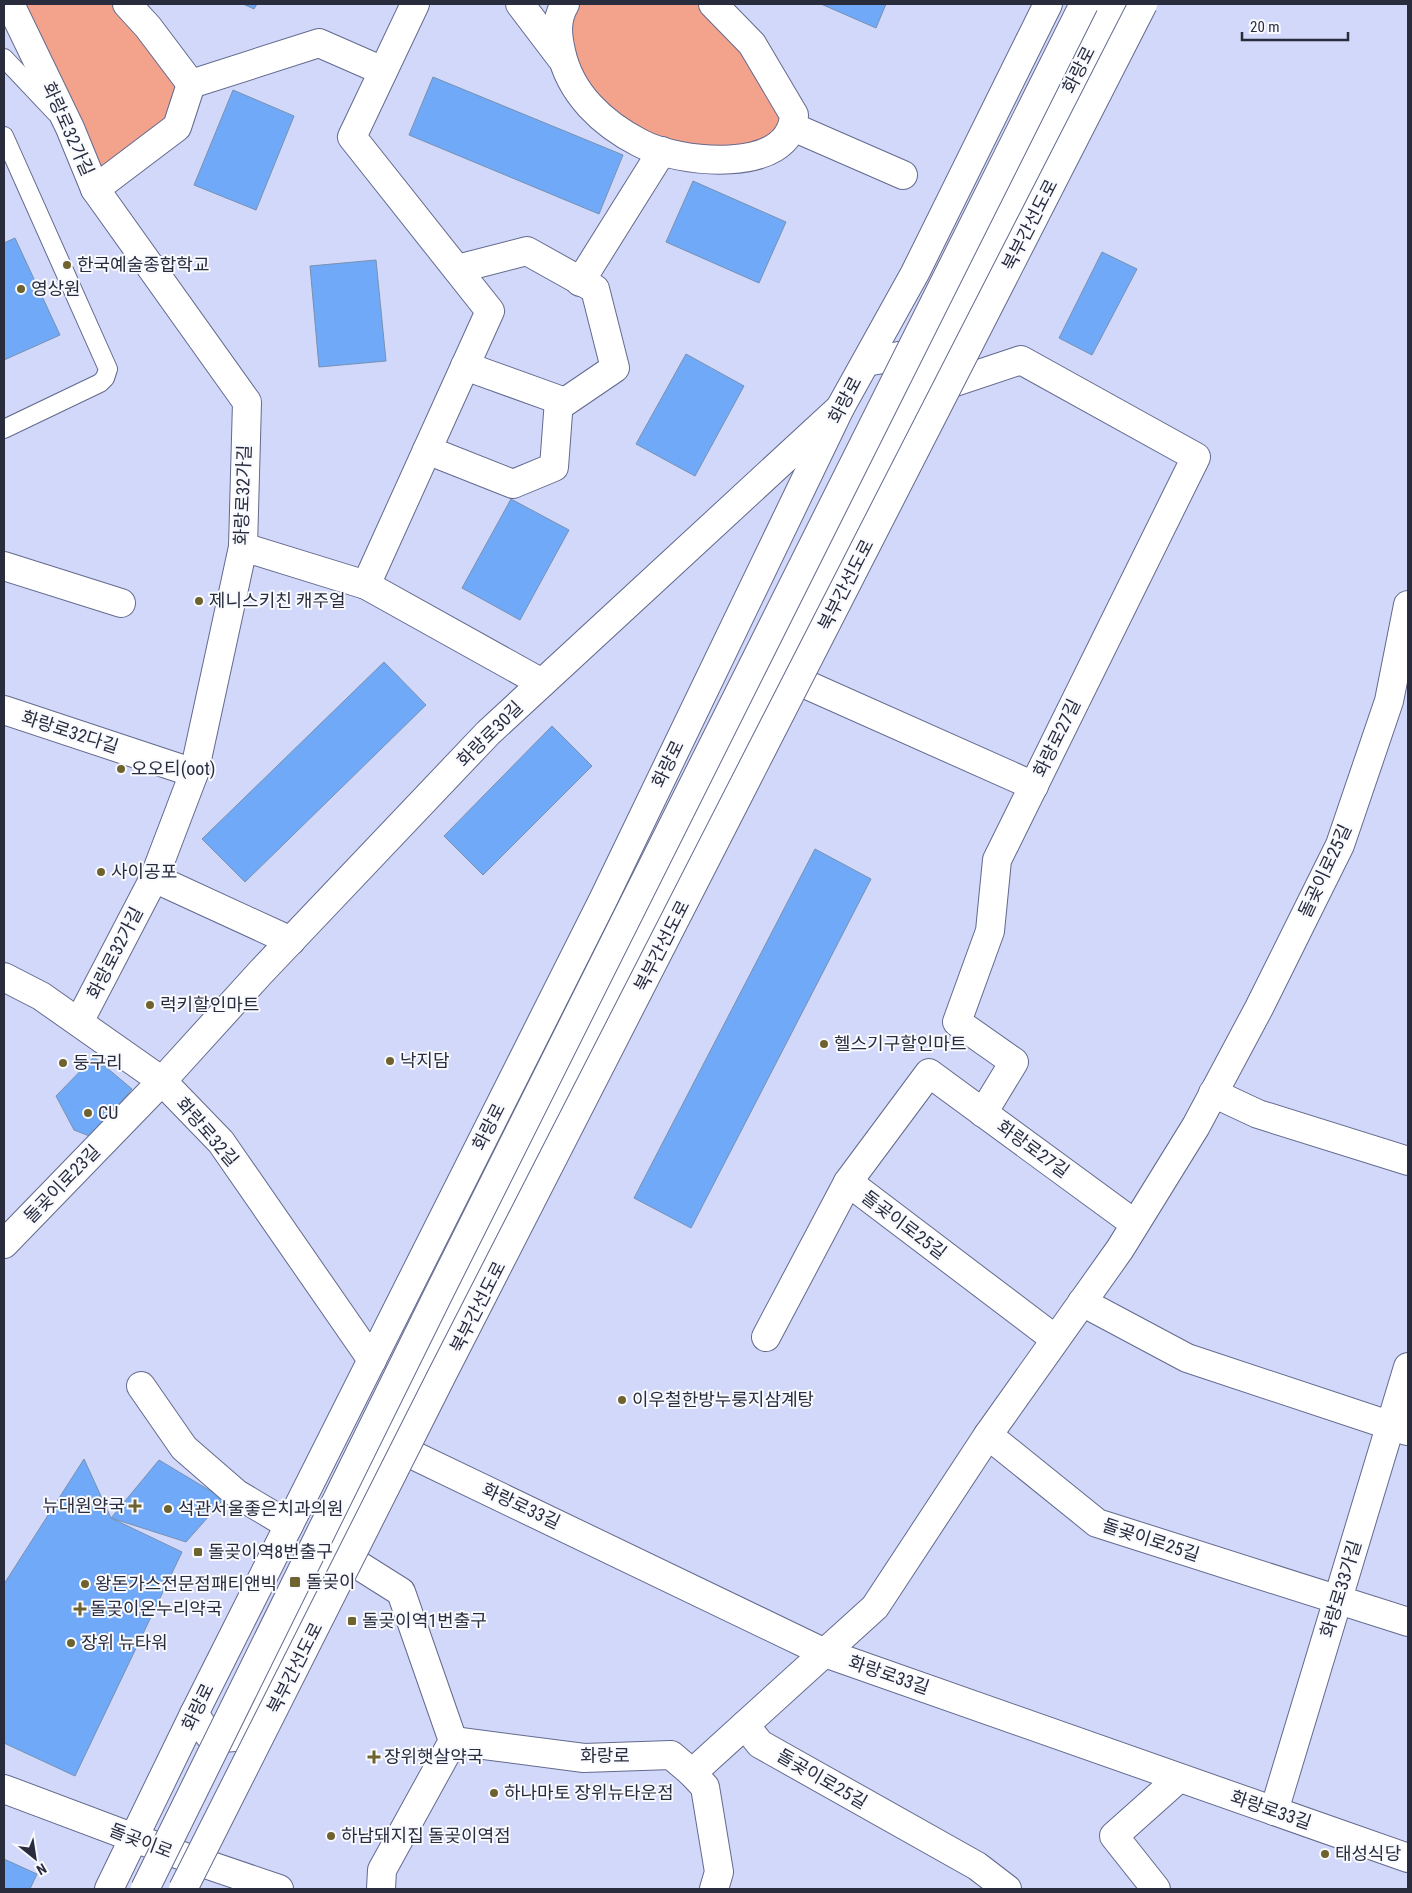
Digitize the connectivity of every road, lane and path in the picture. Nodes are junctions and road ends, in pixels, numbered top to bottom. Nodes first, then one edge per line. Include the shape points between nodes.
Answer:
1 (10, 4) edge
2 (127, 4) edge
3 (415, 4) edge
4 (520, 4) edge
5 (566, 4) edge
6 (713, 4) edge
7 (1048, 4) edge
8 (1084, 4) edge
9 (1112, 4) edge
10 (1143, 4) edge
11 (4, 58) edge
12 (563, 61) junction
13 (383, 71) junction
14 (191, 84) junction
15 (794, 127) junction
16 (70, 128) junction
17 (4, 136) edge
18 (662, 151) junction
19 (903, 175) dead end
20 (96, 189) junction
21 (457, 269) junction
22 (915, 273) junction
23 (580, 282) junction
24 (965, 297) junction
25 (866, 362) junction
26 (465, 366) junction
27 (917, 394) junction
28 (559, 400) junction
29 (840, 408) junction
30 (4, 429) edge
31 (427, 450) junction
32 (242, 547) junction
33 (4, 566) edge
34 (366, 585) junction
35 (121, 603) dead end
36 (1408, 605) edge
37 (1405, 636) edge
38 (778, 672) junction
39 (542, 683) junction
40 (4, 710) edge
41 (194, 773) junction
42 (1034, 786) junction
43 (154, 878) junction
44 (291, 941) junction
45 (6, 983) edge
46 (79, 1022) junction
47 (162, 1080) junction
48 (1213, 1093) junction
49 (983, 1113) junction
50 (1408, 1161) edge
51 (848, 1182) junction
52 (1135, 1224) junction
53 (7, 1235) edge
54 (1082, 1302) junction
55 (766, 1337) dead end
56 (1055, 1339) junction
57 (372, 1360) junction
58 (1408, 1367) edge
59 (141, 1386) dead end
60 (1400, 1428) edge
61 (988, 1435) junction
62 (390, 1444) junction
63 (289, 1525) junction
64 (336, 1551) junction
65 (1338, 1600) junction
66 (1408, 1622) edge
67 (825, 1653) junction
68 (194, 1714) junction
69 (745, 1725) junction
70 (245, 1736) junction
71 (453, 1741) junction
72 (692, 1773) junction
73 (1180, 1778) junction
74 (4, 1789) edge
75 (1274, 1811) junction
76 (134, 1837) junction
77 (185, 1857) junction
78 (1408, 1858) edge
79 (109, 1889) edge
80 (145, 1889) edge
81 (170, 1889) edge
82 (183, 1889) edge
83 (279, 1889) edge
84 (381, 1889) edge
85 (714, 1889) edge
86 (1006, 1889) edge
87 (1156, 1889) edge

1 - 16 main road, 화랑로32가길
2 - 14 main road
3 - 13 main road
4 - 12 main road
5 - 12 main road via 557,26
6 - 15 main road via 752,44 788,102 794,115
7 - 22 main road, 화랑로
8 - 80 main road, 북부간선도로, bridge via 438,1295
9 - 24 main road, 화랑로
10 - 82 main road, 북부간선도로, bridge
11 - 16 lane
12 - 18 main road via 578,92 601,117 641,144
13 - 14 main road via 319,43
13 - 21 main road via 352,137
14 - 20 main road via 177,127
15 - 18 main road via 788,137 758,156 708,160
15 - 19 main road
16 - 20 main road, 화랑로32가길
17 - 30 lane via 108,369 100,383
18 - 23 main road
20 - 32 main road, 화랑로32가길 via 247,402
21 - 23 main road via 527,251
21 - 26 main road via 490,311
22 - 24 main road via 930,317
22 - 25 main road, 화랑로
23 - 28 main road via 595,290 615,368 565,402
24 - 27 main road, 화랑로
25 - 27 main road via 910,354
25 - 29 main road, 화랑로
26 - 28 main road
26 - 31 main road
27 - 38 main road, 화랑로
27 - 42 main road, 화랑로27길 via 1021,360 1196,456
28 - 31 main road via 554,466 513,484
29 - 39 main road, 화랑로30길
29 - 57 main road, 화랑로 via 603,900
31 - 34 main road
32 - 34 main road
32 - 41 main road, 화랑로32가길
33 - 35 main road
34 - 39 main road
36 - 37 main road, 돌곶이로25길
37 - 48 main road, 돌곶이로25길 via 1389,701 1340,845
38 - 42 main road
38 - 62 main road, 화랑로
39 - 44 main road, 화랑로30길 via 488,733
40 - 41 main road, 화랑로32다길
41 - 43 main road, 화랑로32가길
42 - 49 main road, 화랑로27길 via 997,860 990,931 956,1022 1014,1062
43 - 44 main road
43 - 46 main road, 화랑로32가길
44 - 47 main road, 화랑로30길
45 - 46 main road, 화랑로32길 via 41,996
46 - 47 main road, 화랑로32길
47 - 53 main road, 돌곶이로23길
47 - 57 main road, 화랑로32길 via 221,1142
48 - 50 main road via 1258,1114
48 - 52 main road, 돌곶이로25길
49 - 51 main road via 929,1073
49 - 52 main road, 화랑로27길
51 - 55 main road
51 - 56 main road, 돌곶이로25길
52 - 54 main road, 돌곶이로25길
54 - 56 main road, 돌곶이로25길
54 - 60 main road via 1187,1358
56 - 61 main road, 돌곶이로25길
57 - 63 main road, 화랑로
58 - 60 main road, 화랑로33가길
59 - 63 main road via 184,1448 236,1494
60 - 65 main road, 화랑로33가길
61 - 65 main road, 돌곶이로25길 via 1097,1523
61 - 67 main road, 돌곶이로25길 via 875,1607
62 - 64 main road, 화랑로
62 - 67 main road, 화랑로33길
63 - 68 main road, 화랑로
64 - 70 main road, 화랑로
64 - 71 main road via 401,1592
65 - 66 main road, 돌곶이로25길
65 - 75 main road, 화랑로33가길
67 - 69 main road, 돌곶이로25길
67 - 73 main road, 화랑로33길
68 - 70 main road via 212,1739
68 - 76 main road, 화랑로
69 - 72 main road, 돌곶이로25길
69 - 86 main road, 돌곶이로25길 via 760,1744 977,1866
70 - 77 main road, 화랑로
71 - 72 main road, 화랑로 via 584,1758 671,1755
71 - 84 main road via 382,1870
72 - 85 main road via 705,1787 719,1872
73 - 75 main road, 화랑로33길
73 - 87 main road via 1114,1836
74 - 76 main road, 돌곶이로
75 - 78 main road, 화랑로33길
76 - 77 main road, 돌곶이로
76 - 79 main road, 화랑로
77 - 81 main road, 화랑로
77 - 83 main road, 돌곶이로

